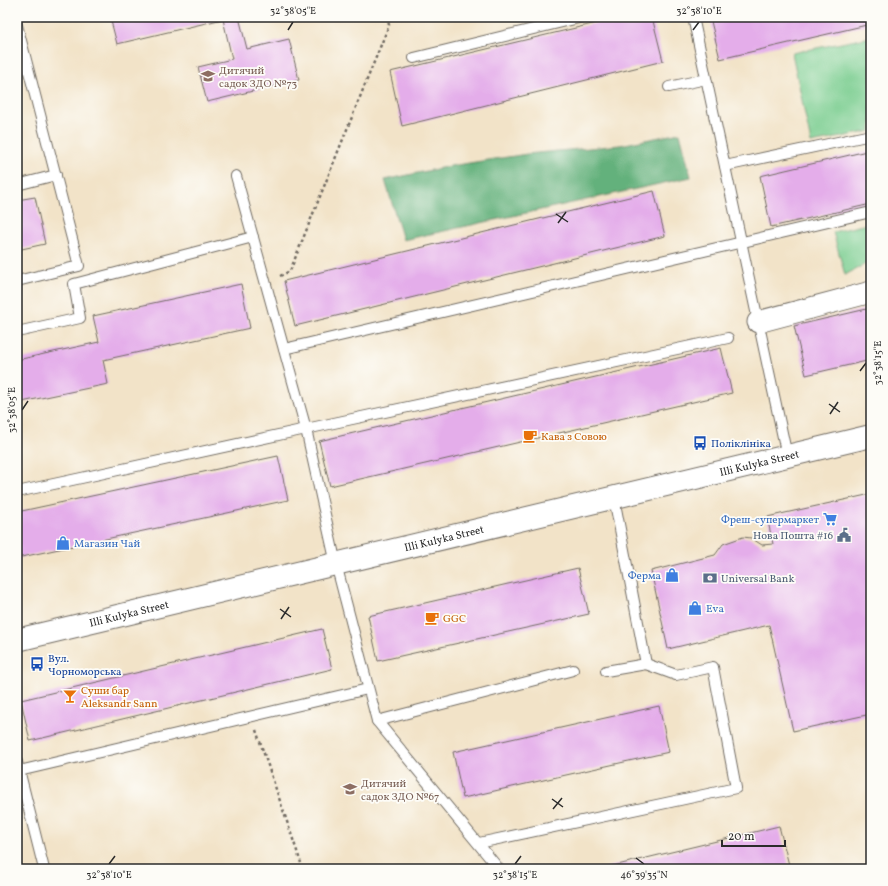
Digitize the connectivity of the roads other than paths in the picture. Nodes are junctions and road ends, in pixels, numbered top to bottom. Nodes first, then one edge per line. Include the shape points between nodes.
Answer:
1 (583, 17) edge
2 (693, 17) edge
3 (17, 25) edge
4 (414, 58) dead end
5 (706, 79) junction
6 (669, 87) dead end
7 (871, 135) edge
8 (725, 166) junction
9 (56, 175) junction
10 (236, 176) dead end
11 (17, 185) edge
12 (871, 212) edge
13 (253, 237) junction
14 (741, 243) junction
15 (17, 281) edge
16 (871, 292) edge
17 (758, 322) junction
18 (17, 332) edge
19 (728, 338) dead end
20 (284, 349) junction
21 (306, 429) junction
22 (871, 436) edge
23 (787, 456) junction
24 (17, 492) edge
25 (614, 498) junction
26 (336, 564) junction
27 (17, 640) edge
28 (646, 664) junction
29 (573, 670) dead end
30 (606, 671) dead end
31 (368, 689) junction
32 (377, 721) junction
33 (18, 766) edge
34 (479, 843) junction
35 (44, 869) edge
36 (499, 869) edge

1 - 4 lane
2 - 5 lane
3 - 9 lane
5 - 6 lane
5 - 8 lane
7 - 8 lane
8 - 14 lane
9 - 11 lane
9 - 15 lane via 79,266
10 - 13 lane
12 - 14 lane
13 - 18 lane via 74,284 80,318
13 - 20 lane
14 - 17 lane
14 - 20 lane
16 - 17 street
17 - 23 lane
19 - 21 lane
20 - 21 lane
21 - 24 lane
21 - 26 lane
22 - 23 street, Illi Kulyka Street
23 - 25 street, Illi Kulyka Street
25 - 26 street, Illi Kulyka Street
25 - 28 lane
26 - 27 street, Illi Kulyka Street
26 - 31 lane
28 - 30 lane
28 - 34 lane via 676,675 713,667 736,788
29 - 32 lane
31 - 32 lane
31 - 33 lane
32 - 34 lane
33 - 35 lane
34 - 36 lane

